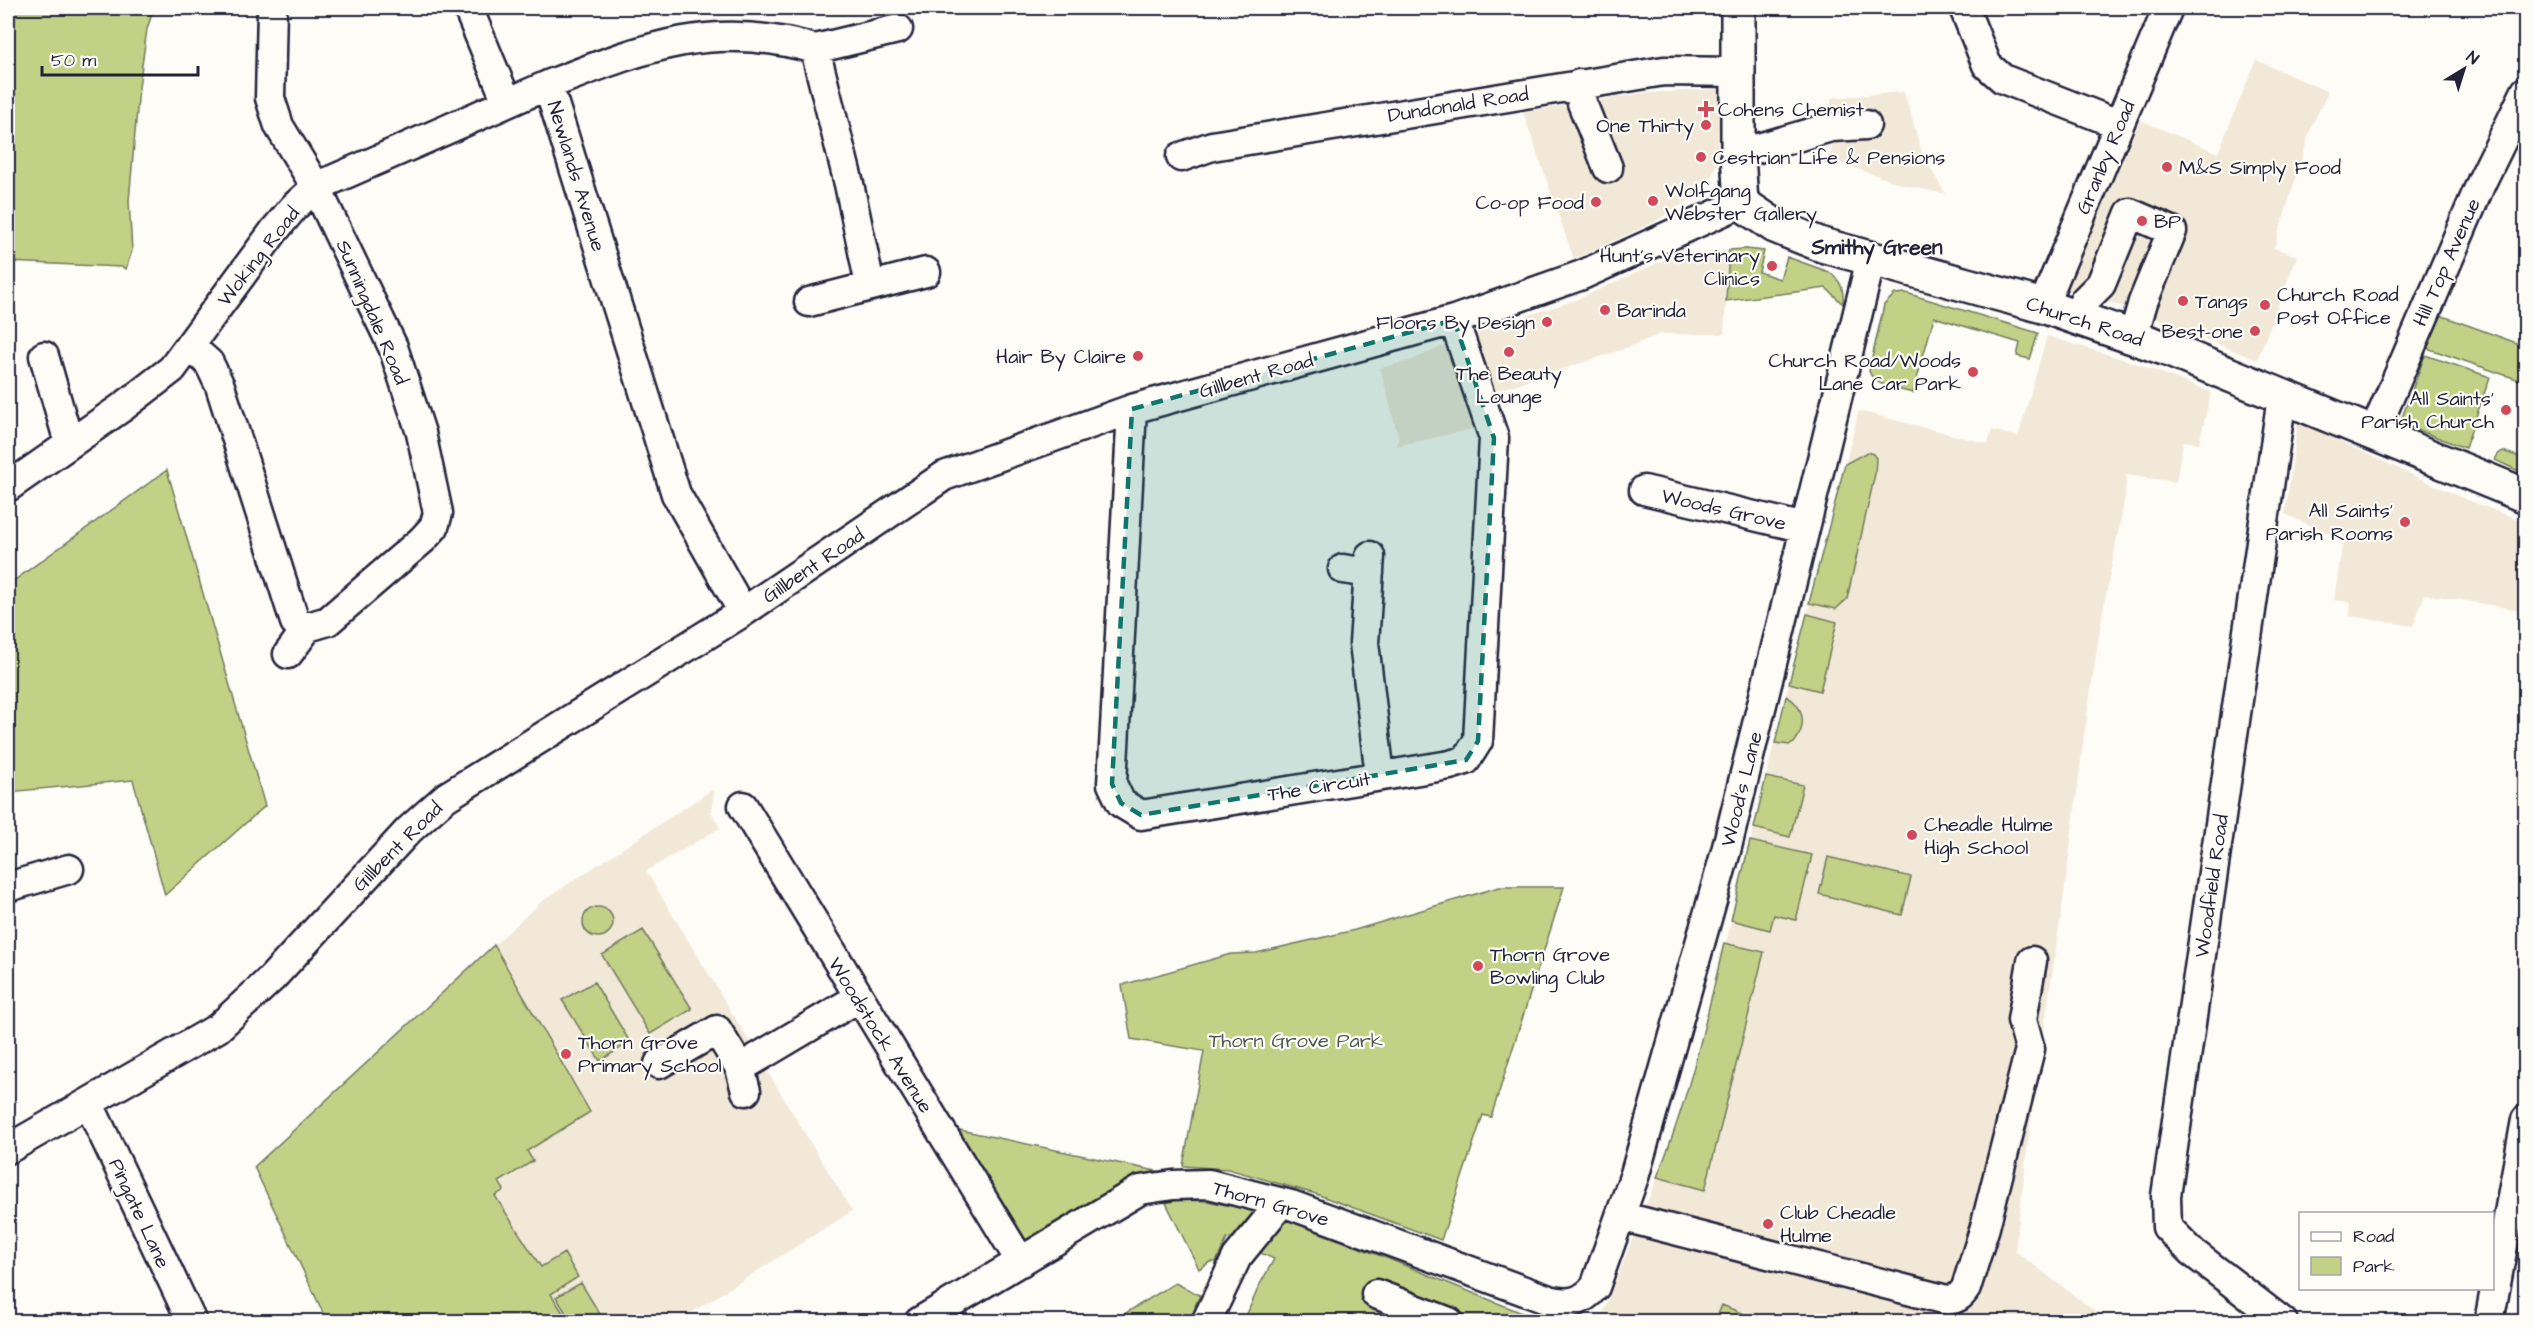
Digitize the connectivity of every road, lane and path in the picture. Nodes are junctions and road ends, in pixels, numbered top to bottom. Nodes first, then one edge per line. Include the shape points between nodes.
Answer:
1 (272, 8) edge
2 (468, 8) edge
3 (1738, 8) edge
4 (1964, 8) edge
5 (2168, 8) edge
6 (898, 29) dead end
7 (815, 49) junction
8 (1737, 72) junction
9 (1578, 84) junction
10 (548, 85) junction
11 (2526, 91) edge
12 (507, 102) junction
13 (2118, 124) junction
14 (1866, 125) dead end
15 (1738, 154) junction
16 (1180, 157) dead end
17 (1608, 168) dead end
18 (316, 187) junction
19 (1741, 203) junction
20 (1871, 259) junction
21 (926, 272) dead end
22 (2101, 284) junction
23 (870, 285) junction
24 (809, 302) dead end
25 (2143, 302) junction
26 (2043, 306) junction
27 (2077, 318) junction
28 (1454, 320) junction
29 (2133, 337) junction
30 (190, 346) junction
31 (44, 356) dead end
32 (2282, 397) junction
33 (1132, 409) junction
34 (2373, 435) junction
35 (69, 443) junction
36 (8, 487) edge
37 (1644, 490) dead end
38 (2526, 496) edge
39 (1805, 528) junction
40 (1361, 566) dead end
41 (743, 612) junction
42 (308, 627) junction
43 (288, 654) dead end
44 (1380, 776) junction
45 (743, 806) dead end
46 (69, 869) dead end
47 (8, 887) edge
48 (2032, 961) dead end
49 (858, 998) junction
50 (658, 1064) dead end
51 (89, 1104) junction
52 (2526, 1120) edge
53 (8, 1149) edge
54 (1281, 1203) junction
55 (2518, 1204) edge
56 (1620, 1216) junction
57 (1021, 1262) junction
58 (1376, 1294) dead end
59 (1577, 1312) edge
60 (192, 1322) edge
61 (919, 1322) edge
62 (1206, 1322) edge
63 (1449, 1322) edge
64 (2283, 1322) edge
65 (2488, 1322) edge

1 - 18 street, Sunningdale Road via 270,98 279,126
2 - 12 street
3 - 8 main road
4 - 13 street via 1988,65 2003,79
5 - 13 street, Granby Road
6 - 7 street
7 - 10 street, Newlands Avenue via 790,42 702,37 672,41
7 - 23 street
8 - 9 street, Dundonald Road via 1664,71
8 - 15 main road
9 - 16 street, Dundonald Road via 1212,146
9 - 17 street
10 - 12 street, Woking Road
10 - 41 street, Newlands Avenue via 676,494
11 - 34 street, Hill Top Avenue via 2482,181
12 - 18 street, Woking Road
13 - 26 street, Granby Road
14 - 15 street via 1831,127
15 - 19 main road
18 - 30 street, Woking Road via 274,231
18 - 42 street, Sunningdale Road via 393,347 421,434 438,513 434,527 422,540 328,621
19 - 20 main road, Church Road via 1775,226
19 - 28 street, Gillbent Road via 1582,275
20 - 26 main road, Church Road
20 - 39 street, Wood's Lane
21 - 23 street
22 - 25 street
22 - 25 street via 2130,213 2172,231
22 - 27 street via 2084,302
23 - 24 street
25 - 29 street
26 - 27 main road, Church Road
27 - 29 main road, Church Road
28 - 33 street, Gillbent Road
28 - 44 street, The Circuit via 1494,438 1478,741 1466,760
29 - 32 main road, Church Road
30 - 35 street, Woking Road via 172,369
30 - 42 street via 209,363 220,386 295,622
31 - 35 street
32 - 34 main road, Church Road
32 - 64 street, Woodfield Road via 2166,1217 2167,1227 2192,1251
33 - 41 street, Gillbent Road via 944,476
33 - 44 street, The Circuit via 1112,784 1121,802 1141,815
34 - 38 main road, Church Road
35 - 36 street, Woking Road
37 - 39 street, Woods Grove
39 - 56 street, Wood's Lane via 1726,851
40 - 44 street via 1364,643
41 - 51 street, Gillbent Road via 446,797 410,830 272,978 218,1028
42 - 43 street, Sunningdale Road
45 - 49 street, Woodstock Avenue
46 - 47 street
48 - 56 street via 2022,1020 2030,1049 1985,1227 1962,1295 1947,1300
49 - 50 street via 743,1079 717,1030
49 - 57 street, Woodstock Avenue
51 - 53 street, Gillbent Road
51 - 60 street, Pingate Lane
52 - 55 street
54 - 57 street, Thorn Grove via 1209,1184 1140,1190
54 - 59 street, Thorn Grove
54 - 62 street via 1237,1257
55 - 65 street
56 - 59 street, Wood's Lane via 1595,1287
57 - 61 street, Thorn Grove
58 - 63 street

